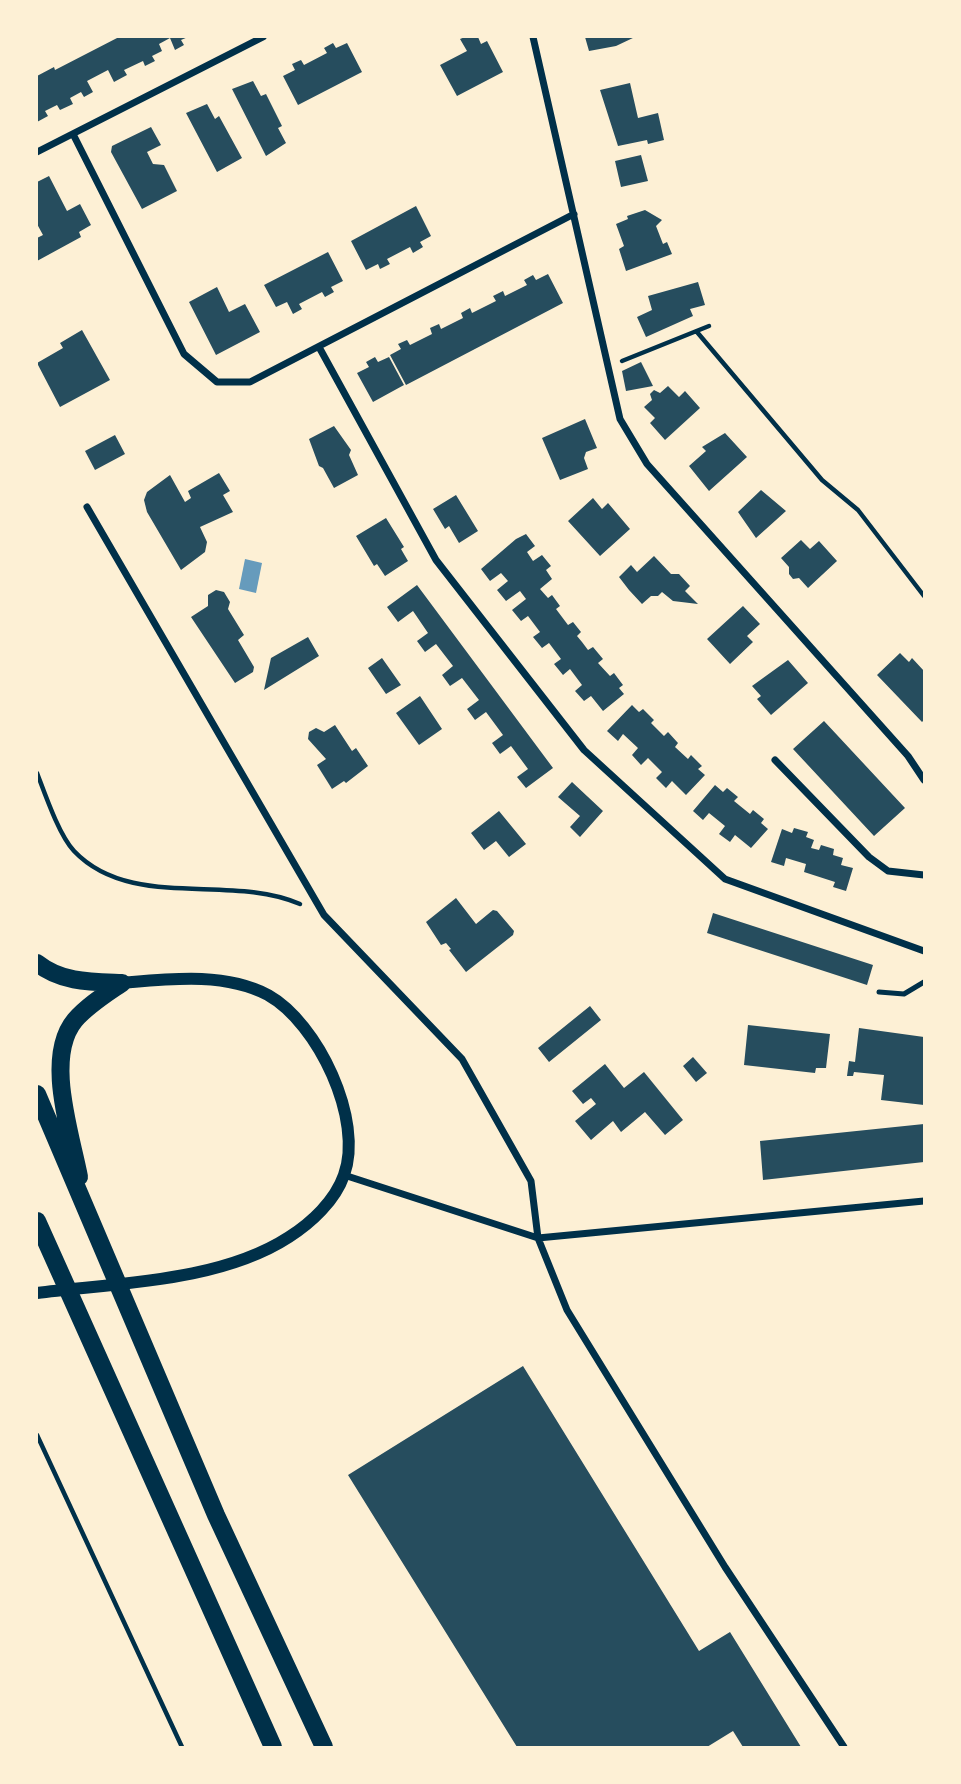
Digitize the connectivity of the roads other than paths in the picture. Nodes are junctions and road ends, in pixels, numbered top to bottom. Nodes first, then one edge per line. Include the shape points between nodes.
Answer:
1 (262, 37) edge
2 (533, 37) edge
3 (73, 134) junction
4 (37, 152) edge
5 (574, 214) junction
6 (318, 347) junction
7 (88, 507) dead end
8 (775, 760) dead end
9 (924, 780) edge
10 (924, 875) edge
11 (924, 951) edge
12 (37, 963) edge
13 (924, 982) edge
14 (122, 983) junction
15 (879, 992) dead end
16 (37, 1094) edge
17 (344, 1175) junction
18 (924, 1201) edge
19 (88, 1218) junction
20 (37, 1221) edge
21 (538, 1238) junction
22 (37, 1293) edge
23 (273, 1747) edge
24 (324, 1747) edge
25 (844, 1747) edge

1 - 3 street
2 - 5 street
3 - 4 street
3 - 6 street via 184,354 217,382 250,382
5 - 6 street
5 - 9 street via 620,419 647,464 908,756
6 - 11 street via 436,560 584,750 725,879
7 - 21 street via 324,915 462,1059 531,1181
8 - 10 street via 869,857 888,871
12 - 14 highway via 77,981
13 - 15 lane via 904,994
14 - 17 street via 181,978 229,983 266,995 290,1011 335,1082 350,1141
14 - 19 highway via 75,1020 66,1034 60,1062
16 - 19 highway
17 - 21 street
17 - 22 street via 326,1205 304,1225 255,1255 201,1271
18 - 21 street
19 - 24 highway via 265,1625
20 - 23 highway
21 - 25 street via 567,1310 725,1567

